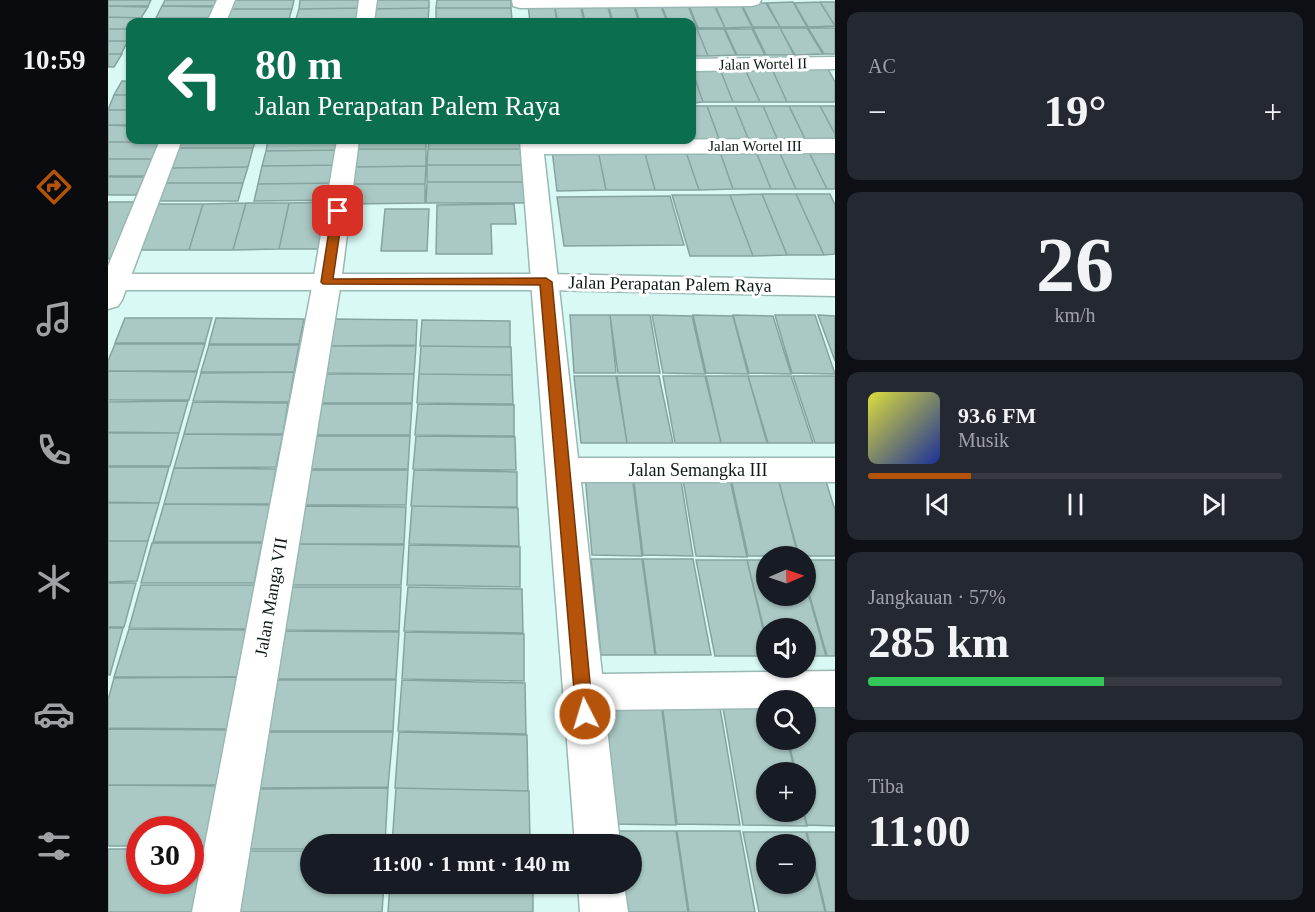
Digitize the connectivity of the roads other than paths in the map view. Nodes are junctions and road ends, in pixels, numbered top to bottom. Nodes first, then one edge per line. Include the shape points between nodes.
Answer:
1 (226, 0) edge
2 (368, 0) edge
3 (752, 0) edge
4 (520, 1) edge
5 (219, 18) edge
6 (366, 18) edge
7 (522, 18) edge
8 (835, 63) edge
9 (696, 64) edge
10 (169, 144) edge
11 (347, 144) edge
12 (531, 144) edge
13 (632, 144) edge
14 (835, 146) edge
15 (327, 282) junction
16 (546, 282) junction
17 (110, 288) edge
18 (835, 288) edge
19 (561, 470) junction
20 (835, 470) edge
21 (835, 689) edge
22 (583, 692) junction
23 (596, 834) edge
24 (602, 894) edge
25 (216, 912) edge
26 (603, 912) edge

1 - 5 street
2 - 6 street
3 - 4 street
4 - 7 street
8 - 9 street, Jalan Wortel II
10 - 17 street
11 - 15 street, Jalan Manga VII
12 - 16 street
13 - 14 street, Jalan Wortel III
15 - 16 street, Jalan Perapatan Palem Raya
15 - 17 street, Jalan Perapatan Palem Raya
15 - 25 street, Jalan Manga VII
16 - 18 street, Jalan Perapatan Palem Raya
16 - 19 street
19 - 20 street, Jalan Semangka III
19 - 22 street
21 - 22 street
22 - 23 street
24 - 26 street

